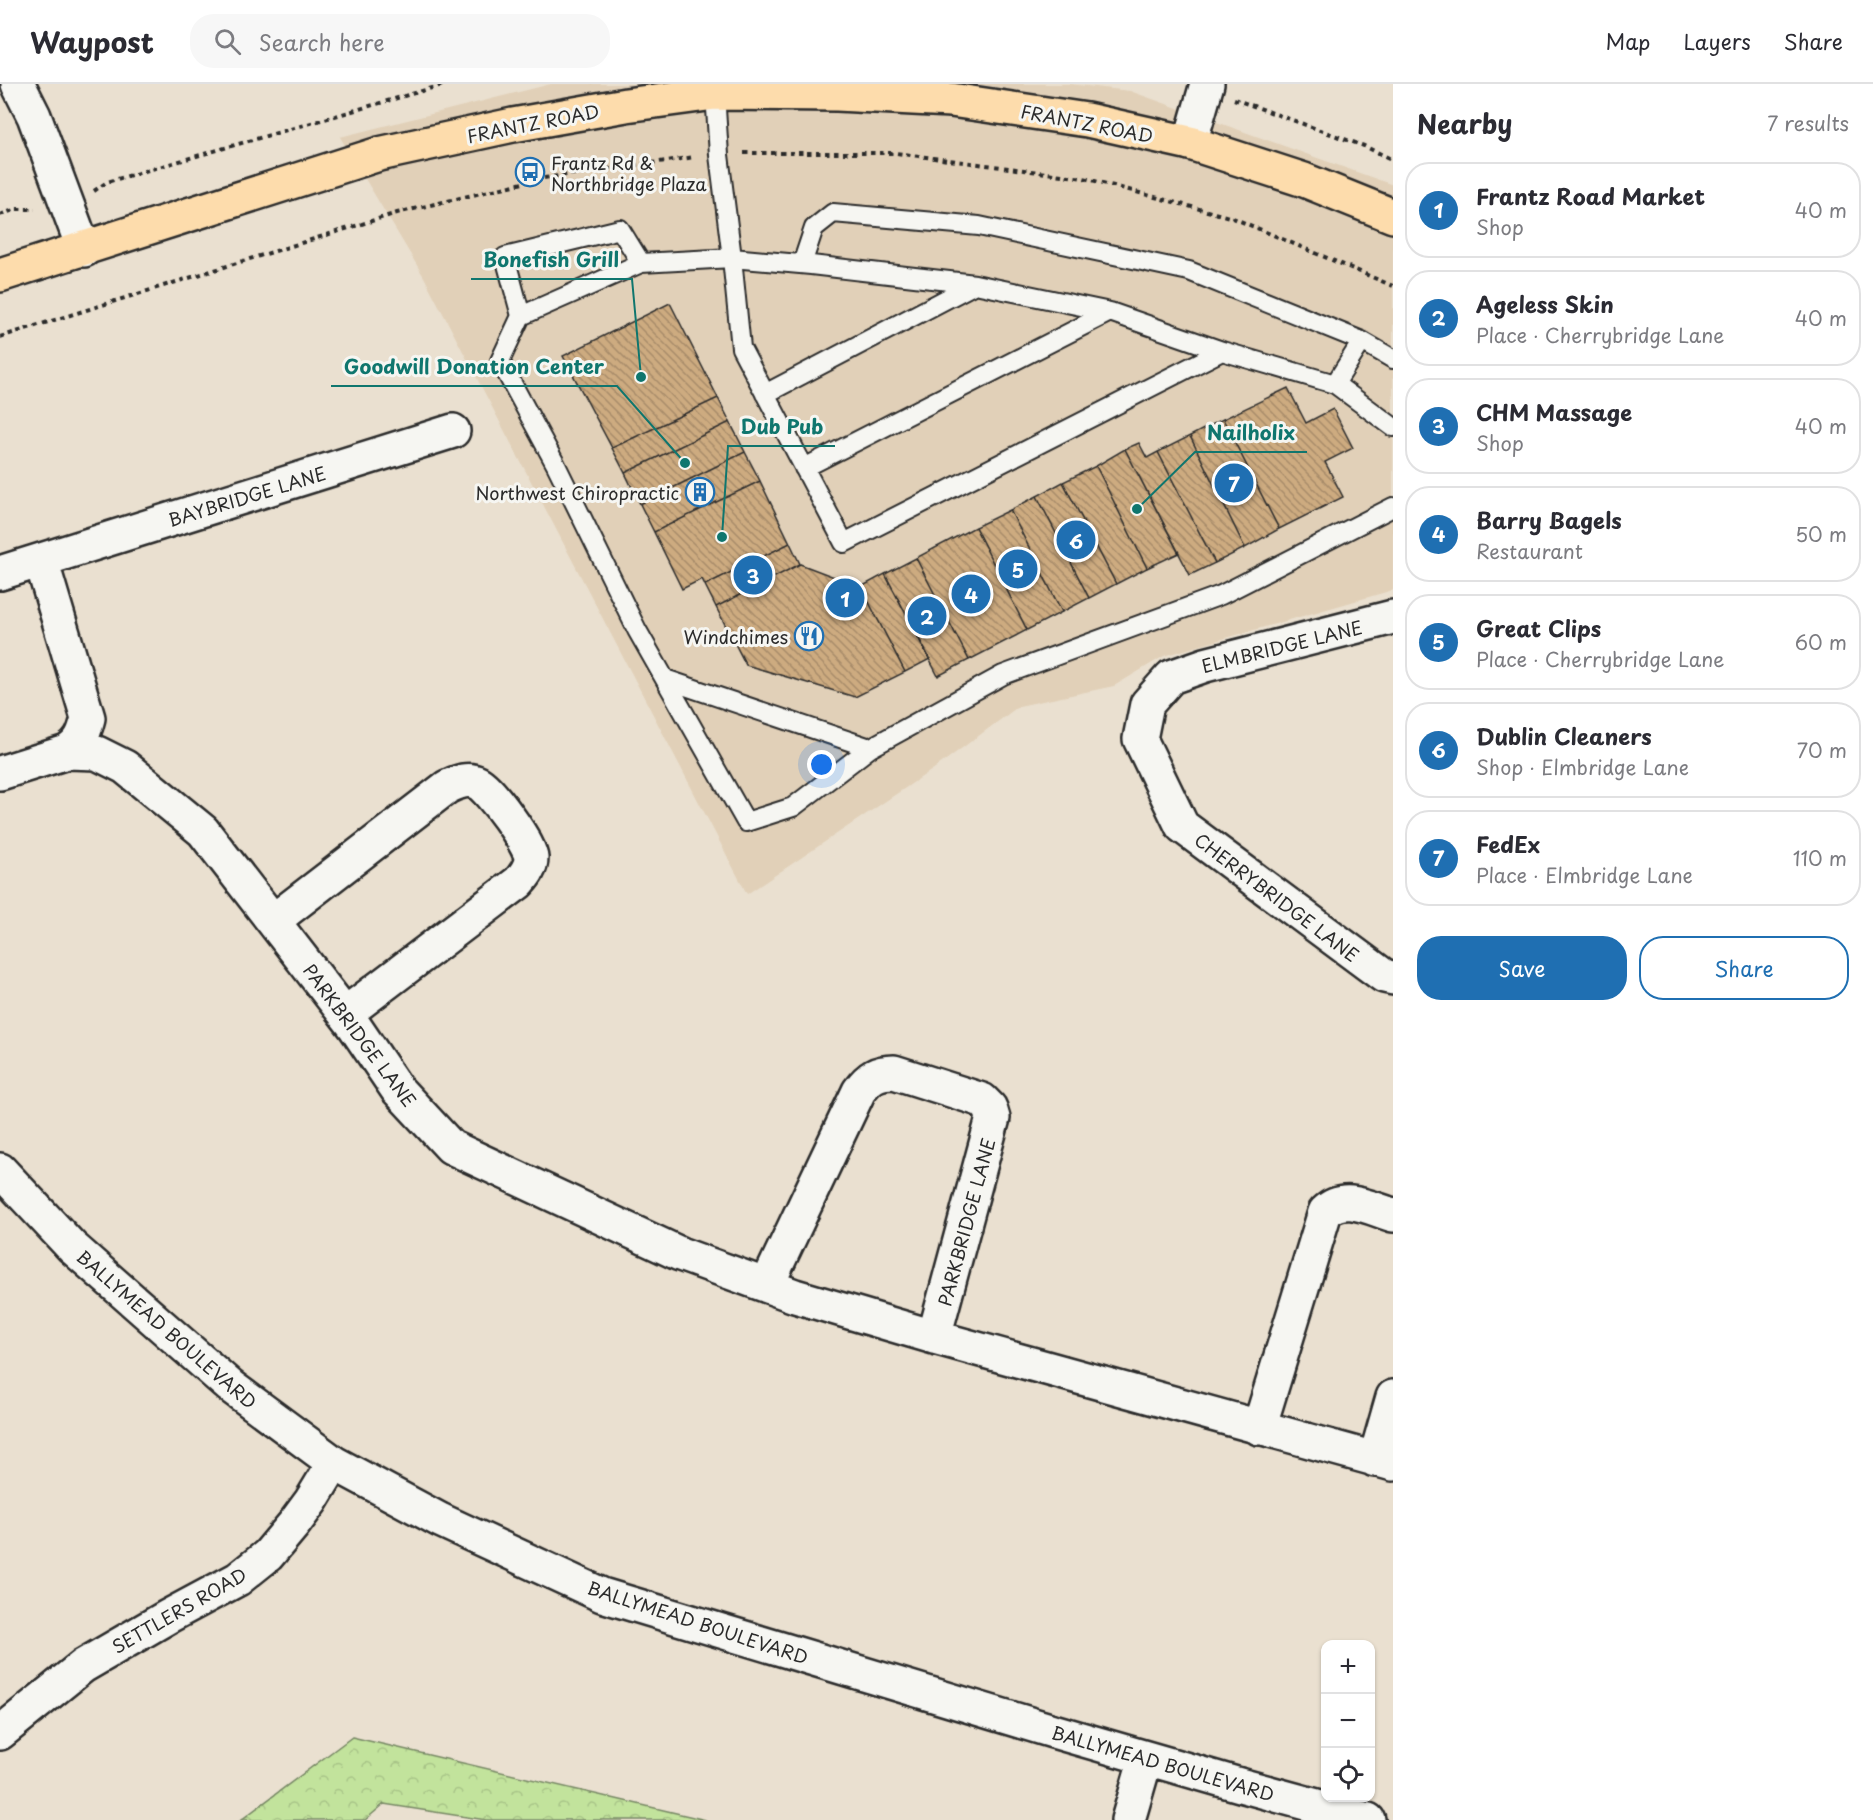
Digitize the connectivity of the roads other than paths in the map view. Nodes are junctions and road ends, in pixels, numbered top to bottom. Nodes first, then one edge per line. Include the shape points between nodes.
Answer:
1 (18, 84) edge
2 (1206, 87) edge
3 (715, 93) junction
4 (1190, 143) junction
5 (1393, 216) edge
6 (84, 250) junction
7 (732, 258) junction
8 (641, 263) junction
9 (802, 264) junction
10 (0, 275) edge
11 (975, 284) junction
12 (1110, 312) junction
13 (521, 316) junction
14 (1362, 341) junction
15 (1222, 351) junction
16 (1393, 359) edge
17 (1335, 384) junction
18 (765, 394) junction
19 (1393, 427) edge
20 (453, 431) dead end
21 (804, 468) junction
22 (1393, 507) edge
23 (41, 560) junction
24 (0, 573) edge
25 (1393, 617) edge
26 (1171, 677) joint
27 (666, 679) junction
28 (870, 748) junction
29 (67, 752) junction
30 (0, 773) edge
31 (273, 921) junction
32 (1393, 978) edge
33 (345, 1014) junction
34 (2, 1177) edge
35 (1393, 1215) edge
36 (767, 1285) junction
37 (934, 1337) junction
38 (1393, 1397) edge
39 (1259, 1428) junction
40 (1384, 1462) edge
41 (334, 1463) junction
42 (0, 1732) edge
43 (1146, 1758) junction
44 (1128, 1820) edge
45 (1368, 1820) edge

1 - 6 street via 34,116
2 - 4 street
3 - 4 main road, FRANTZ ROAD via 951,100 1087,120
3 - 6 main road, FRANTZ ROAD via 547,119 378,154
3 - 7 lane
4 - 5 main road, FRANTZ ROAD via 1304,180
6 - 10 main road, FRANTZ ROAD
7 - 8 lane
7 - 9 lane
7 - 18 lane via 741,348
8 - 13 lane
8 - 13 lane via 620,229 505,257
9 - 11 lane
9 - 14 lane via 814,228 833,213 979,226 1189,272
11 - 12 lane
11 - 18 lane
12 - 15 lane
12 - 21 lane
13 - 27 lane via 500,361
14 - 16 lane
14 - 17 lane
15 - 17 lane
15 - 21 lane via 844,543
17 - 19 lane
18 - 21 lane
20 - 23 street, BAYBRIDGE LANE
22 - 28 lane via 1221,595 1003,675
23 - 24 street, BAYBRIDGE LANE
23 - 29 street via 88,718 78,745
25 - 26 street, ELMBRIDGE LANE
26 - 32 street, CHERRYBRIDGE LANE via 1147,704 1140,739 1182,826 1384,976
27 - 28 lane
27 - 28 lane via 746,822 793,807
29 - 30 street, PARKBRIDGE LANE
29 - 31 street, PARKBRIDGE LANE via 97,753 125,767 202,831
31 - 33 street, PARKBRIDGE LANE
31 - 33 street via 447,787 461,780 477,782 489,792 529,847 528,872
33 - 36 street, PARKBRIDGE LANE via 397,1089 451,1147 680,1254
34 - 41 street, BALLYMEAD BOULEVARD via 72,1246 230,1386
35 - 39 street via 1352,1202 1332,1205 1325,1212
36 - 37 street, PARKBRIDGE LANE
36 - 37 street, PARKBRIDGE LANE via 859,1091 867,1079 879,1072 894,1072 982,1100 993,1118
37 - 39 street, PARKBRIDGE LANE
38 - 40 street, PARKBRIDGE LANE
39 - 40 street, PARKBRIDGE LANE
41 - 42 street, SETTLERS ROAD via 294,1524 267,1555 238,1579 83,1666
41 - 43 street, BALLYMEAD BOULEVARD via 440,1520 602,1595
43 - 44 street
43 - 45 street, BALLYMEAD BOULEVARD

